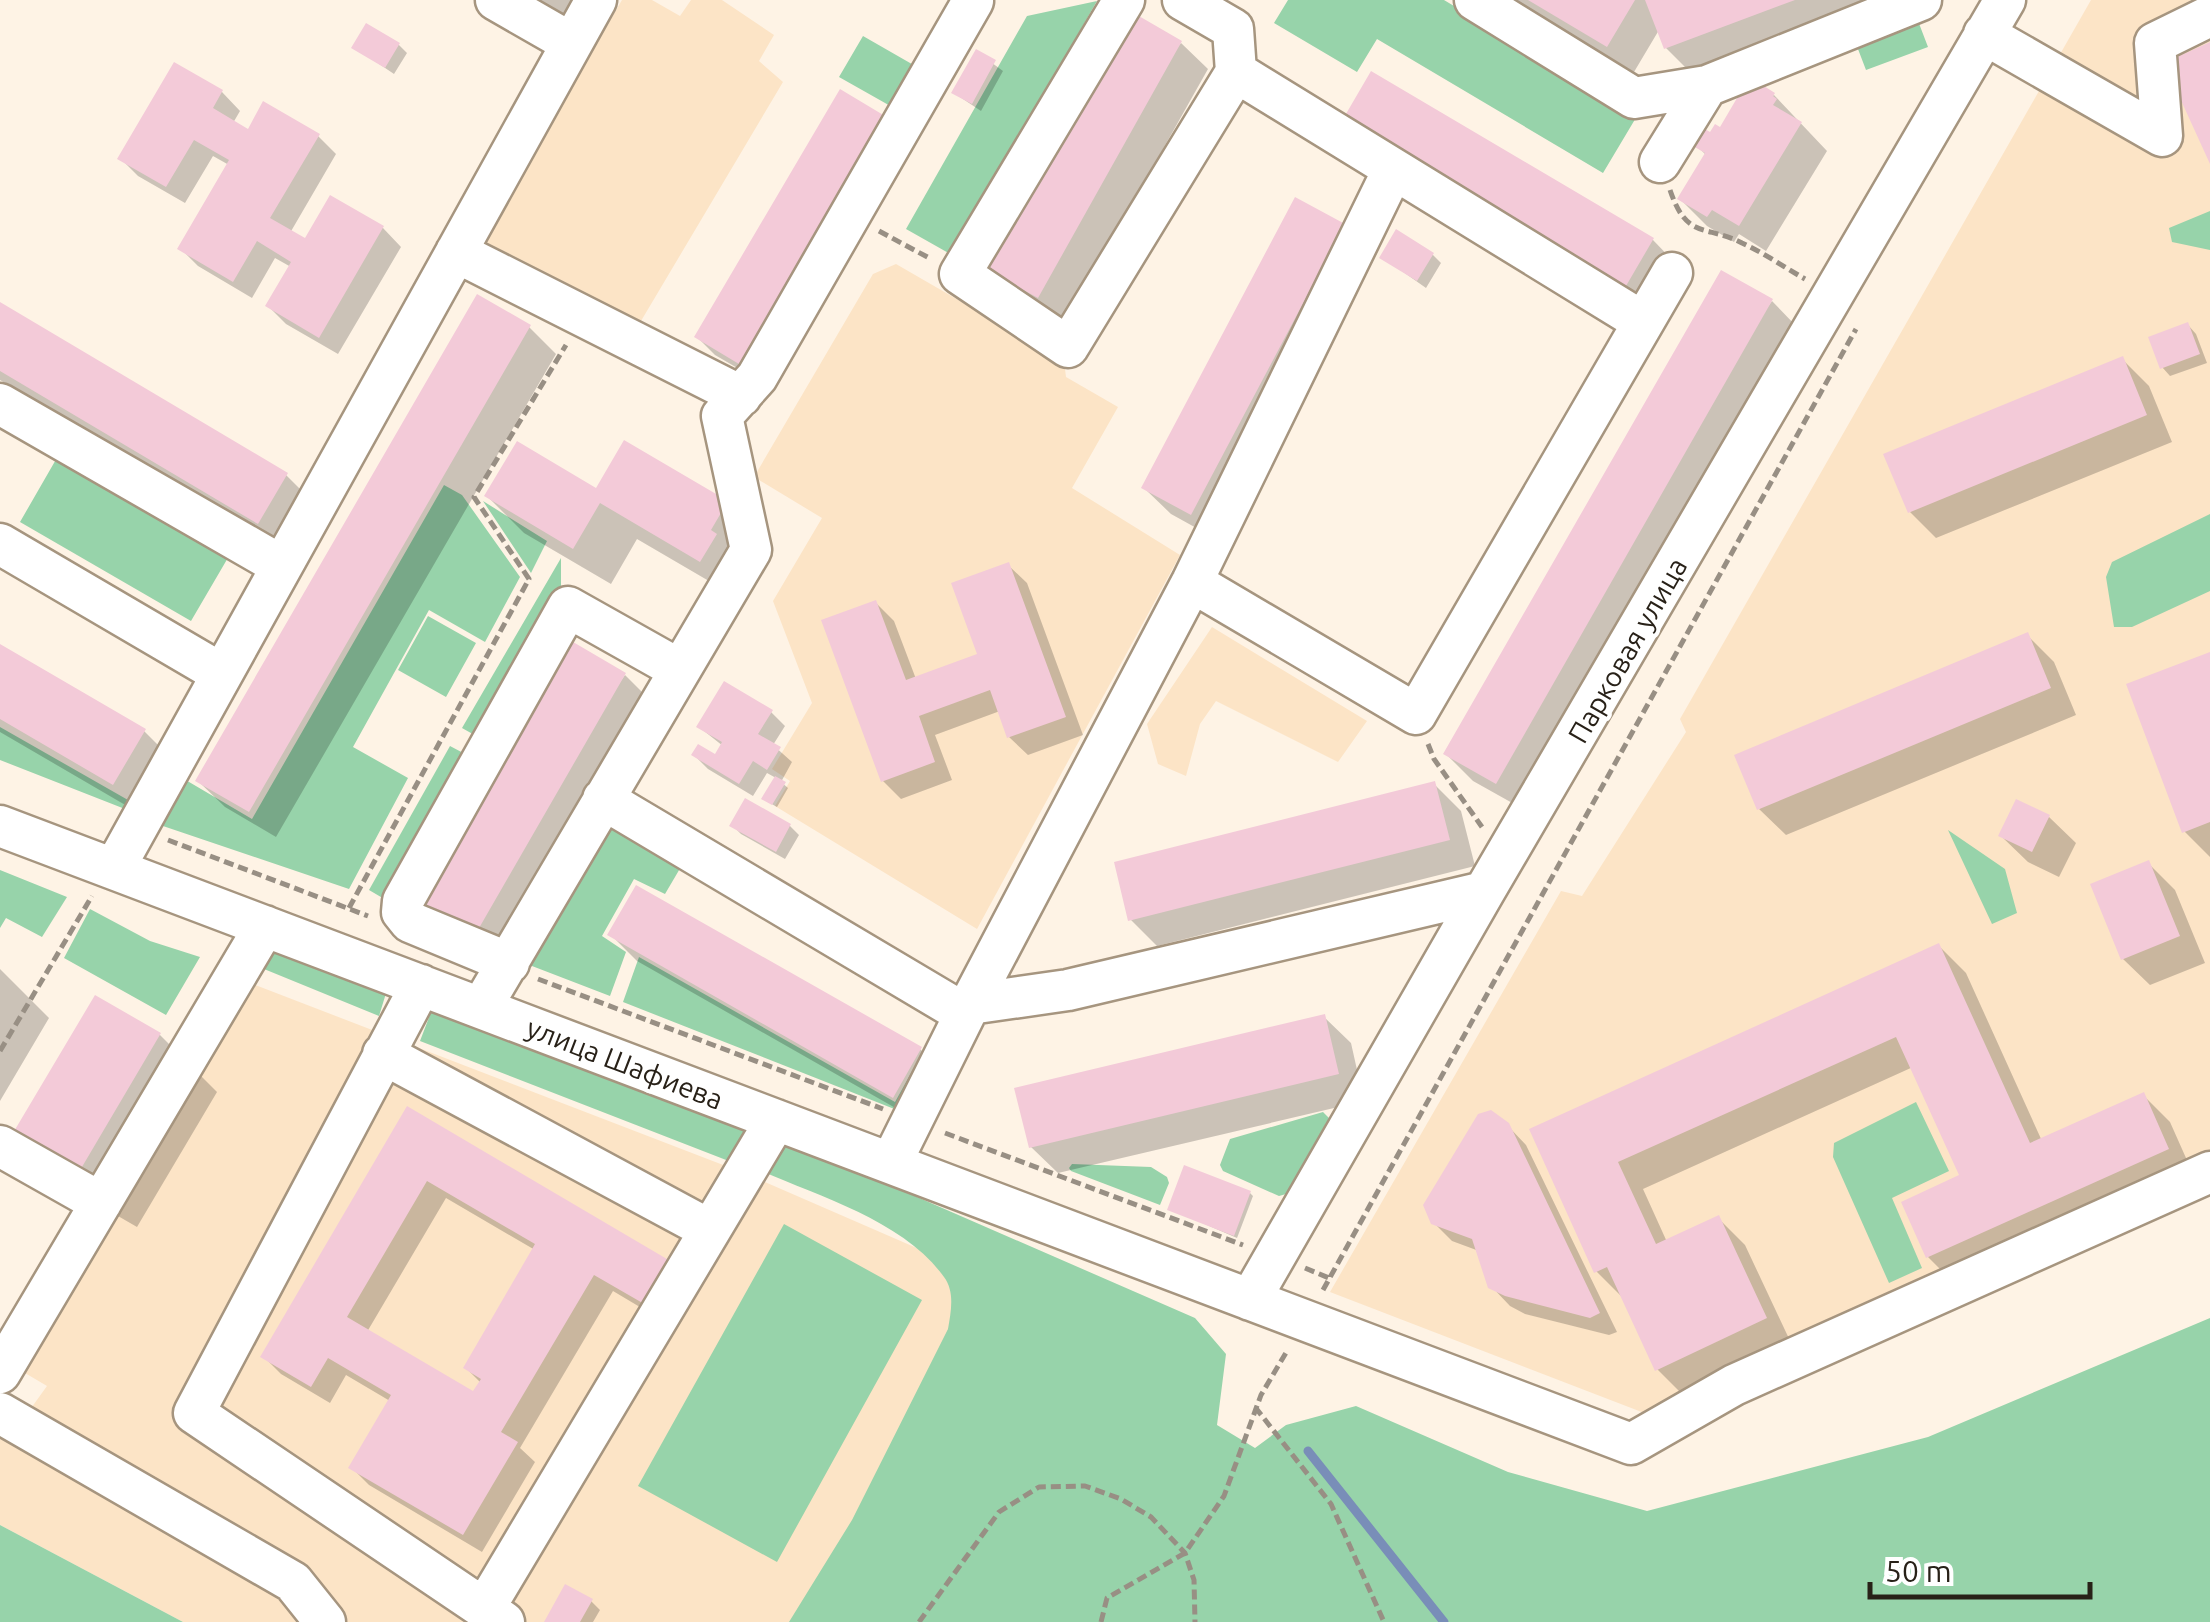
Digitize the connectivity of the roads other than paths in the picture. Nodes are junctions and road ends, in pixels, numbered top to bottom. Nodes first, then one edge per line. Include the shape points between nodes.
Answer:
1 (496, 0) edge
2 (596, 0) edge
3 (974, 0) edge
4 (1124, 0) edge
5 (1183, 0) edge
6 (1475, 0) edge
7 (1921, 0) edge
8 (1242, 15) edge
9 (2210, 16) edge
10 (1994, 17) edge
11 (571, 43) junction
12 (1236, 72) junction
13 (1707, 86) junction
14 (1660, 162) road end
15 (1393, 170) junction
16 (456, 252) junction
17 (1672, 272) dead end
18 (1643, 322) junction
19 (740, 396) junction
20 (0, 404) edge
21 (0, 544) edge
22 (282, 566) junction
23 (1192, 582) junction
24 (680, 670) junction
25 (222, 674) junction
26 (603, 799) junction
27 (0, 826) edge
28 (112, 868) junction
29 (1494, 876) junction
30 (264, 926) junction
31 (508, 965) junction
32 (421, 986) junction
33 (482, 1008) junction
34 (968, 1009) junction
35 (384, 1054) junction
36 (776, 1120) junction
37 (0, 1146) edge
38 (891, 1164) junction
39 (2210, 1172) edge
40 (101, 1203) junction
41 (708, 1229) junction
42 (1250, 1300) junction
43 (0, 1373) edge
44 (0, 1413) edge
45 (494, 1615) edge
46 (326, 1622) edge

1 - 11 street
2 - 11 street
3 - 19 street via 757,378
4 - 12 street via 960,274 1068,347
5 - 8 street
6 - 13 street via 1634,98
7 - 13 street
8 - 12 street
9 - 10 street via 2155,43 2162,136
10 - 29 street, Парковая улица via 1846,310
11 - 16 street
12 - 15 street
13 - 14 street
15 - 18 street
15 - 23 street
16 - 19 street
16 - 22 street
17 - 18 street
18 - 23 street via 1416,714
19 - 24 street via 722,416 751,550
20 - 22 street
21 - 25 street
22 - 25 street
23 - 34 street
24 - 26 street
24 - 31 street via 568,607 403,901 410,922
25 - 28 street
26 - 31 street
26 - 34 street
27 - 28 street, улица Шафиева
28 - 30 street, улица Шафиева
29 - 34 street via 1068,990
29 - 42 street, Парковая улица
30 - 32 street, улица Шафиева
30 - 40 street
31 - 33 street
32 - 33 street, улица Шафиева
32 - 35 street
33 - 36 street, улица Шафиева
34 - 38 street
35 - 41 street
35 - 45 street via 194,1413
36 - 38 street, улица Шафиева
36 - 41 street
37 - 40 street
38 - 42 street, улица Шафиева
39 - 42 street, улица Шафиева via 1734,1385 1631,1444
40 - 43 street
41 - 45 street
44 - 46 street via 293,1582

